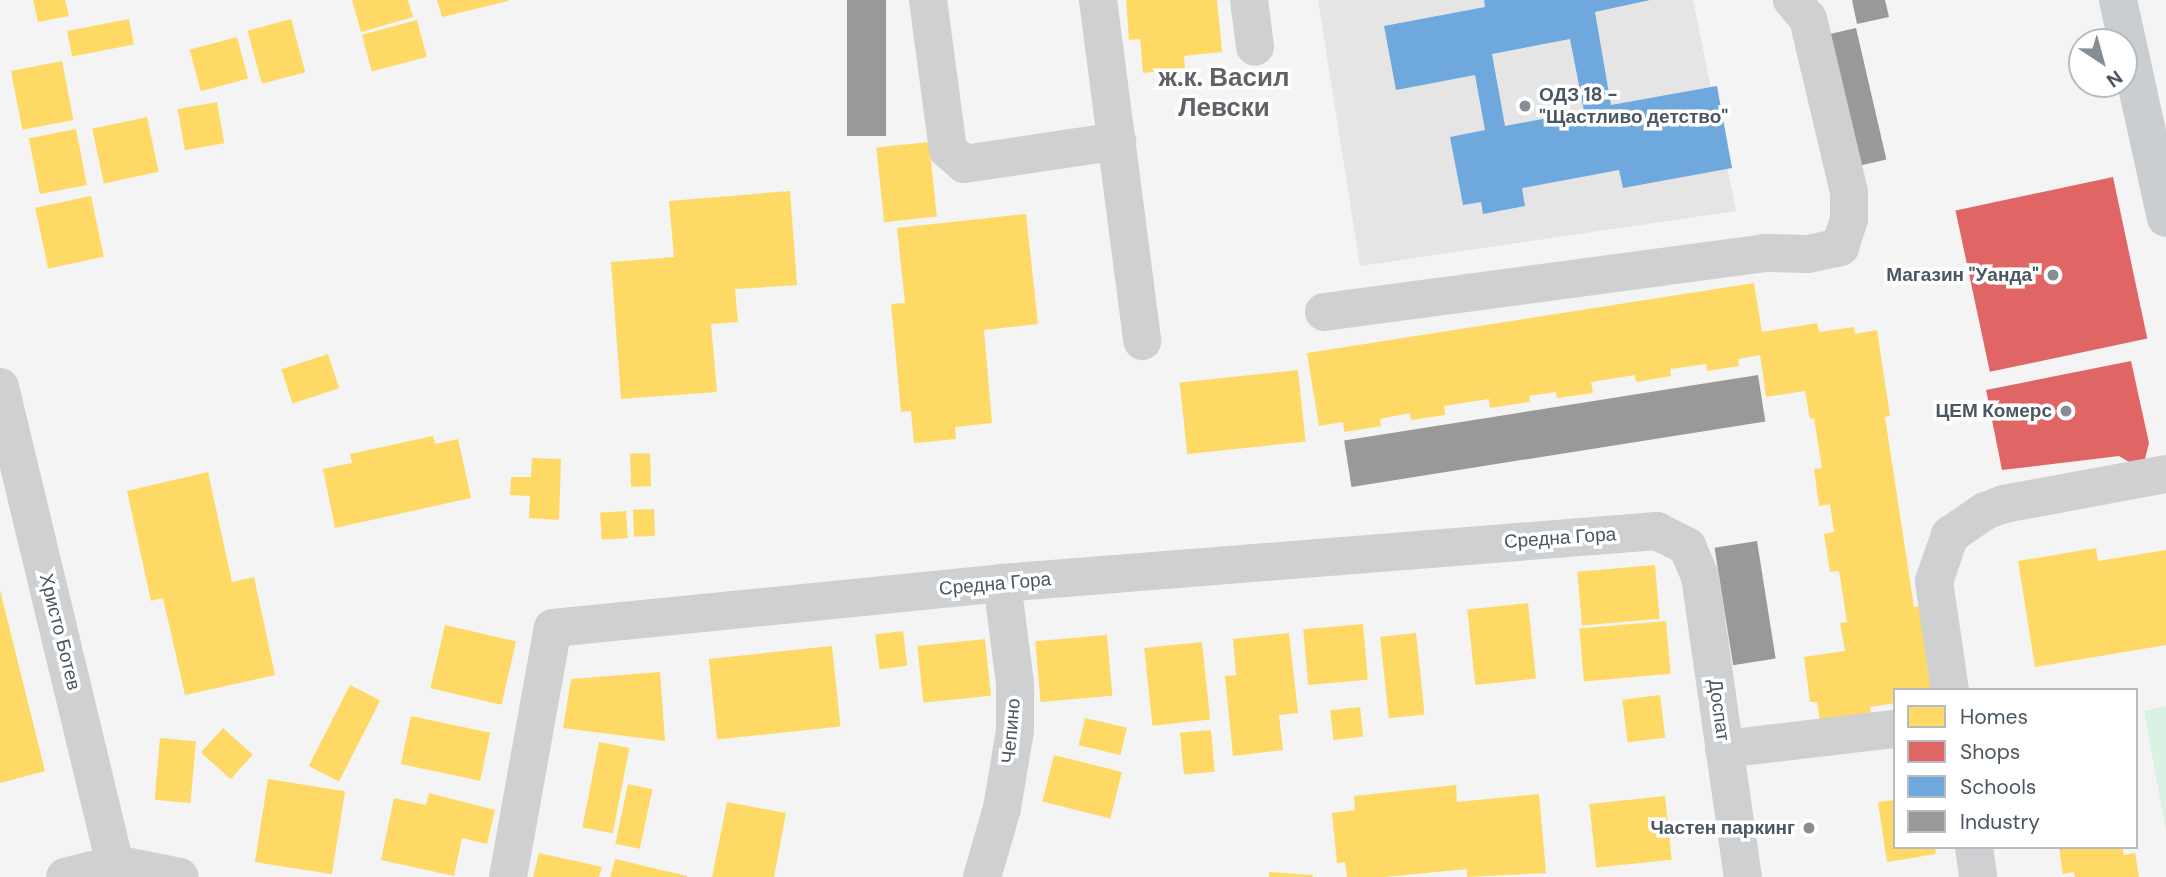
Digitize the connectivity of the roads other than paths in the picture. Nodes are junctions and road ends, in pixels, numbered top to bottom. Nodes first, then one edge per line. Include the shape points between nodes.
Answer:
1 (928, 0) edge
2 (1098, 0) edge
3 (1249, 0) edge
4 (1792, 0) edge
5 (2118, 0) edge
6 (1255, 47) dead end
7 (1117, 141) junction
8 (2166, 218) edge
9 (1324, 312) dead end
10 (1142, 341) dead end
11 (0, 387) edge
12 (2166, 474) edge
13 (1687, 546) joint
14 (1002, 583) junction
15 (1950, 688) edge
16 (1893, 729) edge
17 (1724, 749) junction
18 (1973, 849) edge
19 (117, 870) edge
20 (65, 877) edge
21 (180, 877) edge
22 (508, 877) edge
23 (982, 877) edge
24 (1743, 877) edge
25 (1978, 877) edge

1 - 7 street via 948,150 964,164
2 - 7 street
3 - 6 street
4 - 9 street via 1808,19 1849,192 1849,220 1840,247 1808,254 1764,253
5 - 8 main road
7 - 10 street
11 - 19 street, Христо Ботев
12 - 15 street via 2004,504 1985,511 1950,536 1934,581
13 - 14 street, Средна Гора via 1657,531
13 - 17 street, Доспат via 1700,576
14 - 22 street, Средна Гора via 553,628
14 - 23 street, Чепино via 1015,683 1015,730 1002,808
16 - 17 street
17 - 24 street, Доспат
18 - 25 street
19 - 20 street
19 - 21 street

